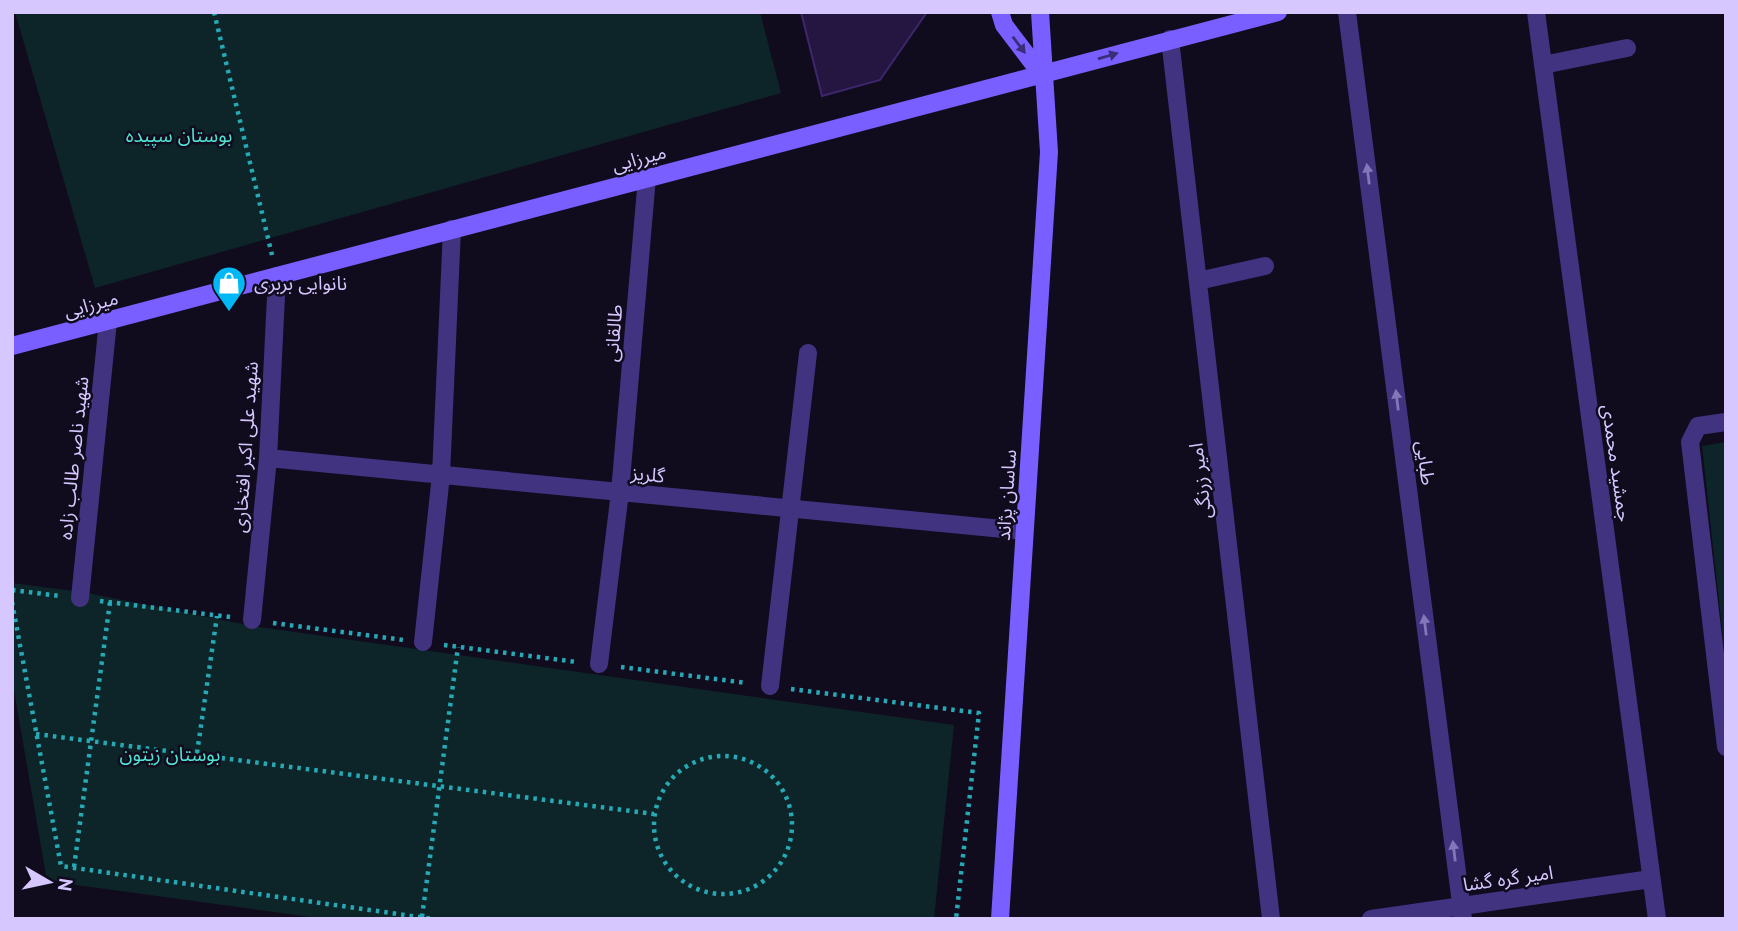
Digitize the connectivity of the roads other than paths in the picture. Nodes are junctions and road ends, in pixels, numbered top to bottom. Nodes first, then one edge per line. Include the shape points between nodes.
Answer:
1 (1000, 12) edge
2 (1040, 12) edge
3 (1278, 12) edge
4 (1347, 12) edge
5 (1536, 12) edge
6 (1170, 39) junction
7 (1627, 48) dead end
8 (1543, 65) junction
9 (1042, 75) junction
10 (647, 177) junction
11 (452, 229) junction
12 (1265, 266) dead end
13 (277, 276) junction
14 (1198, 281) junction
15 (108, 321) junction
16 (12, 346) edge
17 (808, 353) dead end
18 (1726, 422) edge
19 (268, 458) junction
20 (441, 475) junction
21 (620, 492) junction
22 (792, 509) junction
23 (1024, 531) junction
24 (80, 598) road end
25 (252, 620) road end
26 (422, 642) road end
27 (599, 664) road end
28 (771, 687) road end
29 (1726, 747) edge
30 (1651, 879) junction
31 (1462, 912) edge
32 (1000, 919) edge
33 (1271, 919) edge
34 (1371, 919) edge
35 (1657, 919) edge

1 -> 9 main road via 1004,25
2 - 9 main road, ساسان پژاند
3 - 6 main road, میرزایی
31 -> 4 street, طبایی
5 - 8 street, جمشید محمدی
9 -> 6 main road, میرزایی
6 - 14 street, امیر زرنگی
7 - 8 street
8 - 30 street, جمشید محمدی
9 - 10 main road, میرزایی
9 - 23 main road, ساسان پژاند via 1049,152
10 - 11 main road, میرزایی
10 - 21 street, طالقانی
11 - 13 main road, میرزایی
11 - 20 street
12 - 14 street
13 - 15 main road, میرزایی
13 - 19 street, شهید علی اکبر افتخاری
14 - 33 street, امیر زرنگی
15 - 16 main road, میرزایی
15 - 24 street, شهید ناصر طالب زاده
17 - 22 street
18 - 29 street via 1698,426 1690,442
19 - 20 street, گلریز
19 - 25 street, شهید علی اکبر افتخاری
20 - 21 street, گلریز
20 - 26 street
21 - 22 street, گلریز
21 - 27 street, طالقانی
22 - 23 street, گلریز
22 - 28 street
23 - 32 main road, ساسان پژاند
30 - 31 street, امیر گره گشا
30 - 35 street, جمشید محمدی
31 - 34 street, امیر گره گشا

